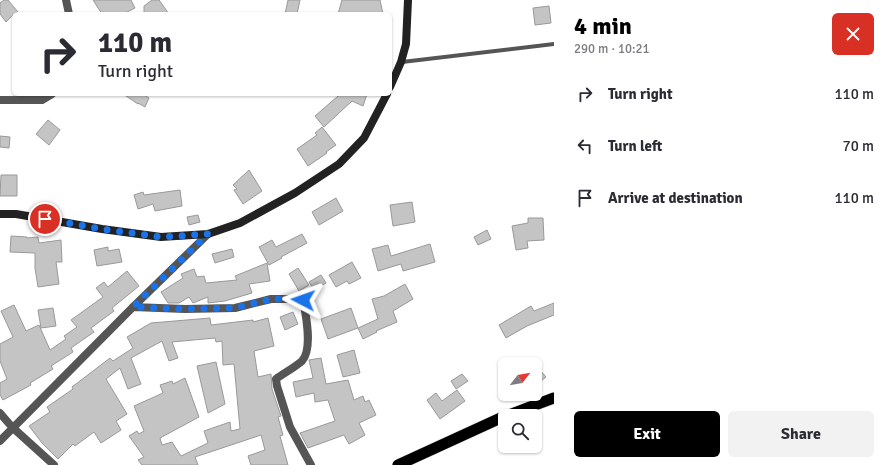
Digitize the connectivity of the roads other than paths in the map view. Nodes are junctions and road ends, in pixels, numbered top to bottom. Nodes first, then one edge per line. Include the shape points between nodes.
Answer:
1 (66, 0) edge
2 (408, 0) edge
3 (69, 12) edge
4 (554, 44) edge
5 (401, 62) junction
6 (392, 83) edge
7 (49, 96) edge
8 (386, 96) edge
9 (0, 100) edge
10 (0, 214) edge
11 (208, 234) junction
12 (133, 307) junction
13 (554, 398) edge
14 (524, 409) edge
15 (0, 413) edge
16 (498, 419) edge
17 (12, 427) junction
18 (0, 441) edge
19 (54, 465) edge
20 (311, 465) edge
21 (398, 465) edge

1 - 3 street
2 - 5 main road via 406,44
4 - 5 lane
5 - 6 main road
7 - 9 street via 42,100
8 - 11 main road via 364,138 339,164 295,193 240,223
10 - 11 main road via 16,214 161,237
11 - 12 street
12 - 17 street
12 - 20 street via 235,308 271,299 303,300 308,324 307,348 303,360 276,379 290,427
13 - 14 highway
15 - 17 street
16 - 21 highway
17 - 18 street
17 - 19 street

